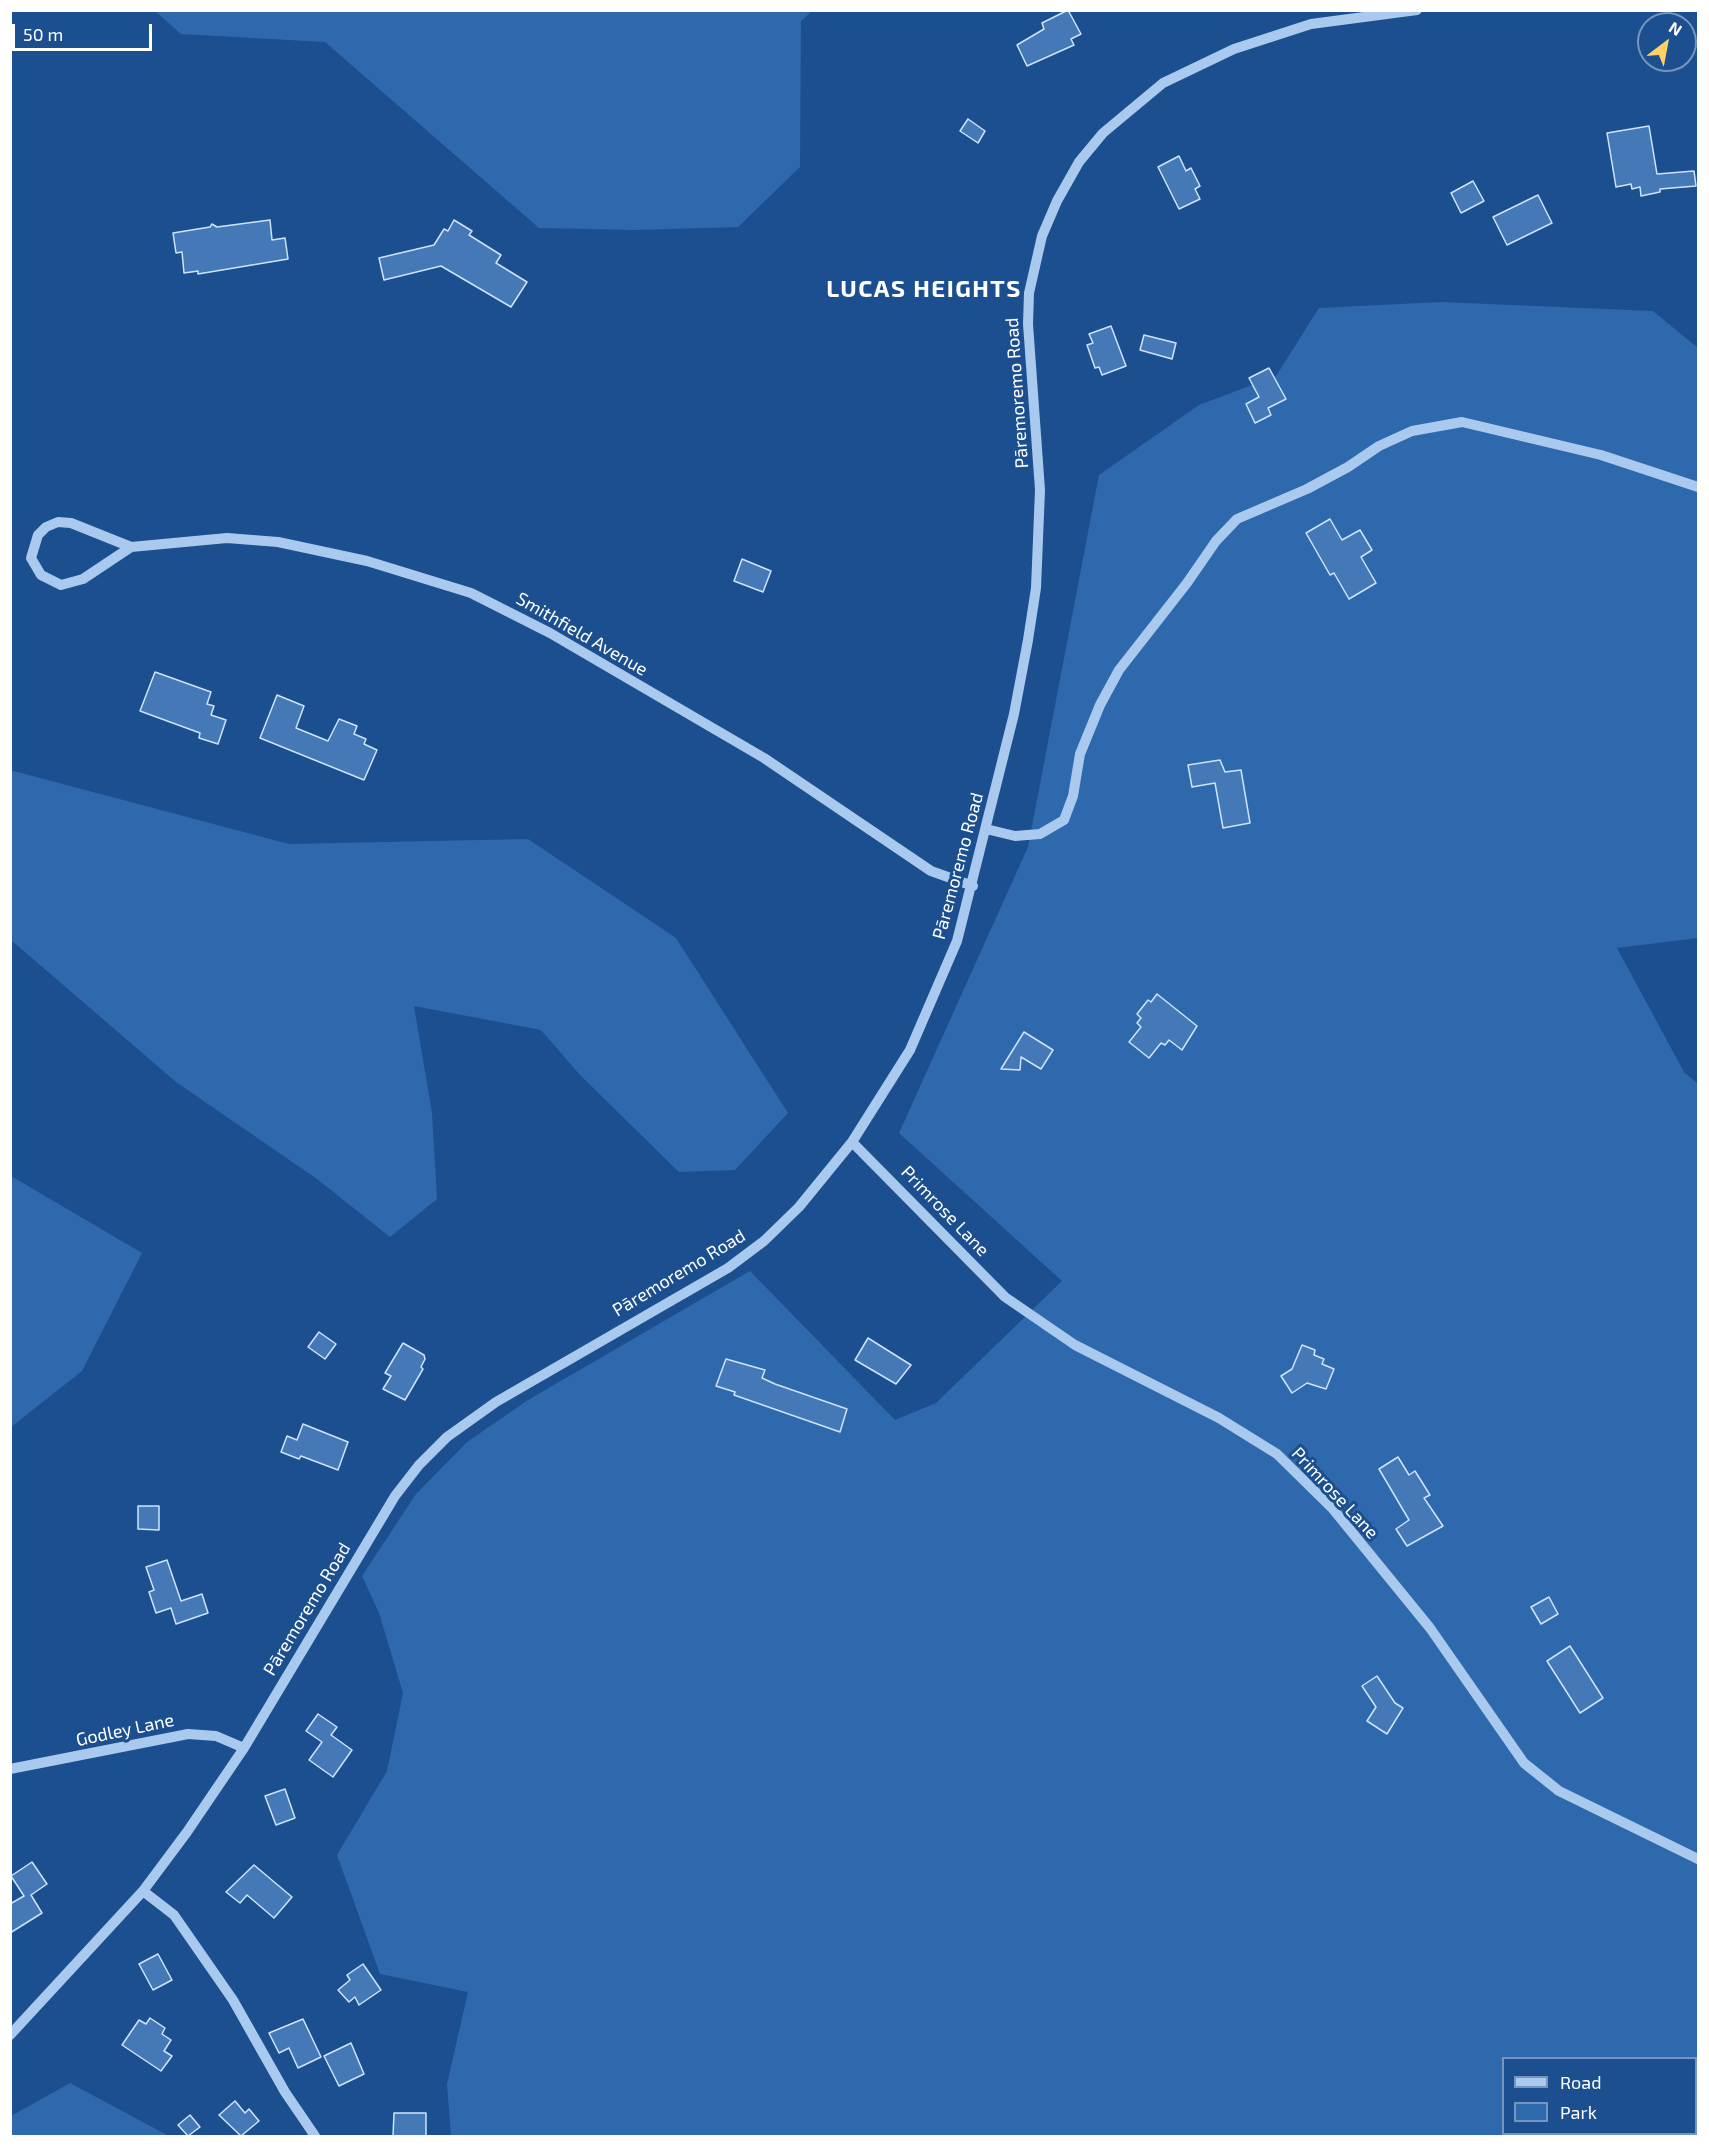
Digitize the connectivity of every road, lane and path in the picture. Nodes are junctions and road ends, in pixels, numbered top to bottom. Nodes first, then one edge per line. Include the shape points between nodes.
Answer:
1 (1418, 10) edge
2 (1698, 487) edge
3 (131, 547) junction
4 (986, 829) junction
5 (973, 886) junction
6 (852, 1142) junction
7 (244, 1748) junction
8 (10, 1769) edge
9 (1698, 1859) edge
10 (143, 1891) junction
11 (10, 2035) edge
12 (315, 2136) edge

1 - 4 street, Pāremoremo Road via 1311,24 1234,49 1163,83 1103,133 1079,162 1057,201 1033,266 1028,324 1040,490 1036,588 1014,714
2 - 4 street via 1601,455 1462,422 1412,431 1387,442 1307,489 1237,519 1216,541 1119,670 1080,754 1073,796 1064,820 1040,834 1015,836
3 - 3 street, Smithfield Avenue via 72,584 50,582 33,567 31,558 38,535 58,522 71,523
3 - 5 street, Smithfield Avenue via 227,538 278,542 367,561 471,592 550,633 764,758 931,871
4 - 5 street, Pāremoremo Road
5 - 6 street, Pāremoremo Road via 957,941 910,1050
6 - 7 street, Pāremoremo Road via 799,1207 728,1268 505,1396 447,1437 395,1496
6 - 9 street, Primrose Lane via 1005,1297 1075,1345 1218,1418 1277,1454 1333,1509 1430,1628 1524,1763 1559,1791
7 - 8 street, Godley Lane via 216,1736 188,1734
7 - 10 street, Pāremoremo Road
10 - 11 street, Pāremoremo Road
10 - 12 street via 174,1915 187,1933

